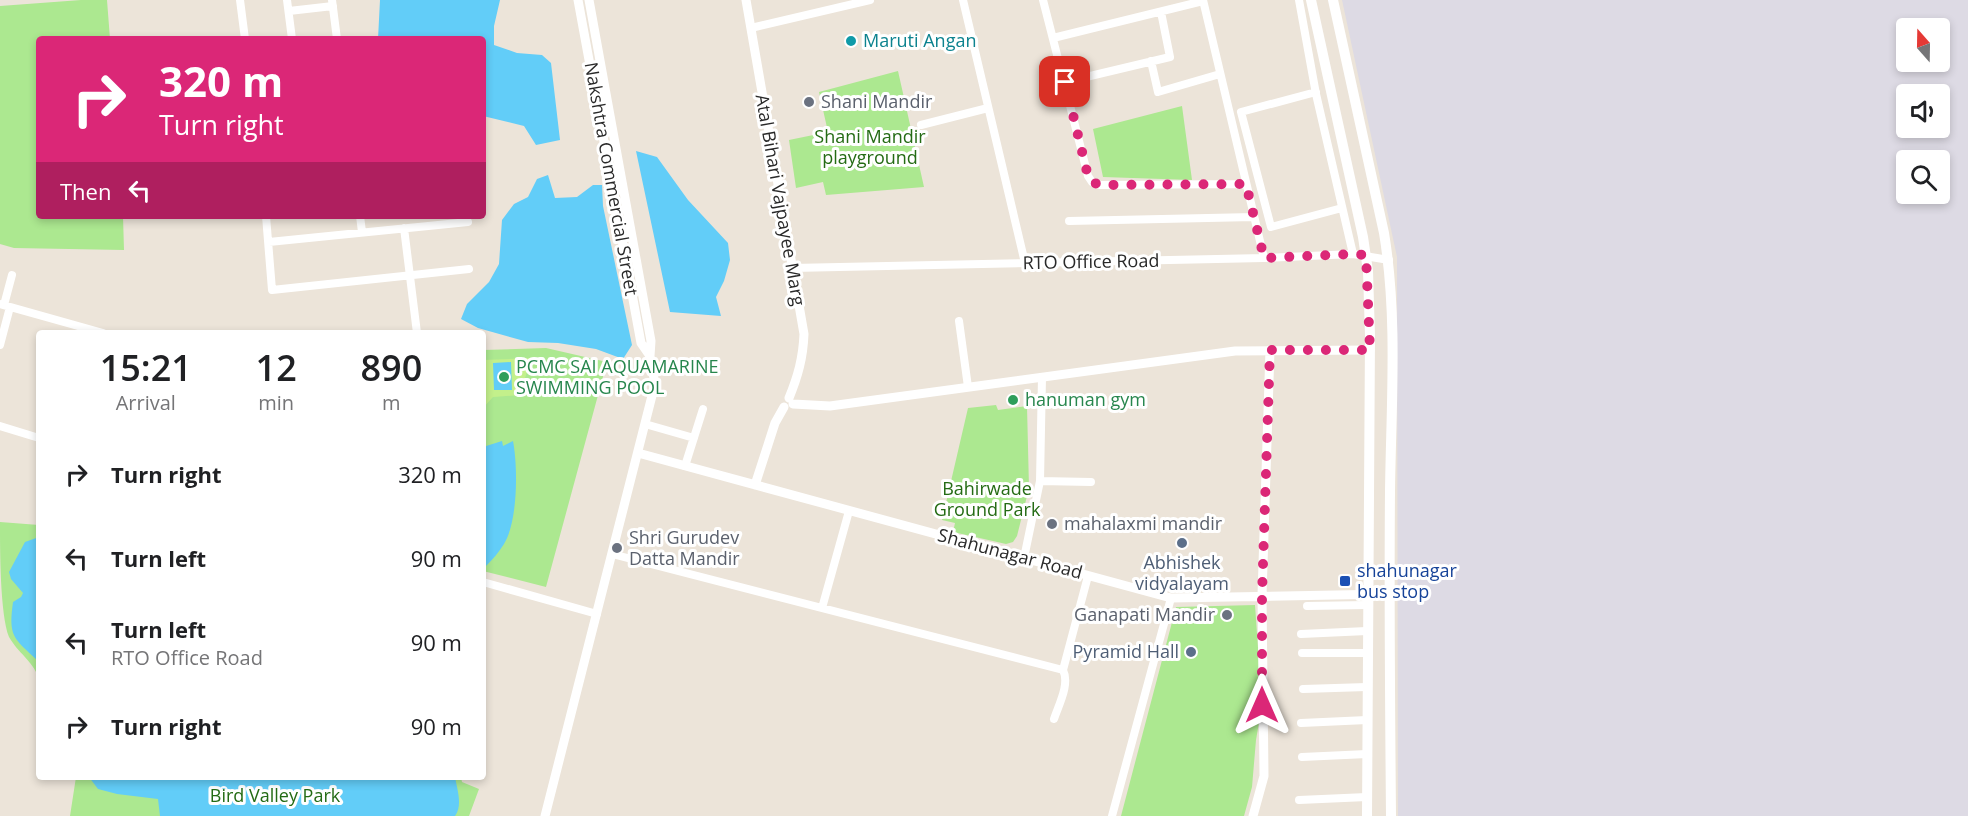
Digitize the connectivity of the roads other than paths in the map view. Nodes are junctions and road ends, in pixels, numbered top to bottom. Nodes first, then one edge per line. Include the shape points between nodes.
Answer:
1 (240, 0) edge
2 (287, 0) edge
3 (578, 0) edge
4 (589, 0) edge
5 (746, 0) edge
6 (870, 0) edge
7 (963, 0) edge
8 (1043, 0) edge
9 (1299, 0) edge
10 (1311, 0) edge
11 (1333, 0) edge
12 (1203, 1) edge
13 (333, 3) edge
14 (289, 11) junction
15 (1161, 12) junction
16 (751, 28) junction
17 (245, 36) edge
18 (292, 36) edge
19 (337, 36) edge
20 (1053, 38) junction
21 (1151, 61) junction
22 (1220, 74) junction
23 (1065, 82) junction
24 (1316, 92) junction
25 (988, 108) junction
26 (921, 124) dead end
27 (1246, 184) junction
28 (1342, 208) junction
29 (1254, 217) junction
30 (266, 219) edge
31 (360, 219) edge
32 (1070, 221) dead end
33 (468, 222) dead end
34 (404, 228) junction
35 (362, 232) junction
36 (269, 242) junction
37 (1353, 254) junction
38 (1366, 255) junction
39 (1264, 258) junction
40 (1389, 260) junction
41 (1025, 263) junction
42 (792, 268) junction
43 (469, 269) dead end
44 (12, 275) dead end
45 (410, 276) junction
46 (5, 305) edge
47 (959, 321) dead end
48 (86, 330) edge
49 (417, 330) edge
50 (0, 345) edge
51 (1270, 350) junction
52 (1370, 350) junction
53 (650, 356) junction
54 (1042, 377) junction
55 (968, 387) junction
56 (789, 403) junction
57 (703, 409) dead end
58 (645, 424) junction
59 (0, 426) edge
60 (36, 437) edge
61 (694, 438) junction
62 (638, 453) junction
63 (685, 466) junction
64 (1040, 481) junction
65 (1090, 482) dead end
66 (755, 485) junction
67 (849, 511) junction
68 (612, 554) junction
69 (1024, 558) junction
70 (1088, 576) junction
71 (486, 583) edge
72 (1389, 594) junction
73 (1262, 595) junction
74 (1171, 598) junction
75 (1367, 599) junction
76 (1306, 606) dead end
77 (822, 608) junction
78 (597, 614) junction
79 (1367, 631) junction
80 (1301, 634) dead end
81 (1302, 653) dead end
82 (1367, 653) junction
83 (1063, 670) junction
84 (1367, 687) junction
85 (1303, 689) dead end
86 (1054, 719) dead end
87 (1367, 720) junction
88 (1301, 723) dead end
89 (1367, 754) junction
90 (1302, 757) dead end
91 (1367, 797) junction
92 (1299, 800) dead end
93 (545, 816) edge
94 (1112, 816) edge
95 (1253, 816) edge
96 (1367, 816) edge
97 (1391, 816) edge

1 - 17 street
2 - 14 street
3 - 53 street, Nakshtra Commercial Street via 642,343
4 - 53 street, Nakshtra Commercial Street via 651,341
5 - 16 street, Atal Bihari Vajpayee Marg
6 - 16 street
7 - 25 street
8 - 20 street
9 - 24 street
10 - 38 main road
11 - 40 main road
12 - 15 street
12 - 22 street
13 - 14 street
13 - 19 street
14 - 18 street
15 - 20 street
15 - 21 street via 1170,57
16 - 42 street, Atal Bihari Vajpayee Marg
20 - 23 street
21 - 22 street via 1158,92
21 - 23 street
22 - 27 street
23 - 27 street via 1092,182
24 - 28 street
24 - 28 street via 1241,112 1271,227
25 - 26 street
25 - 41 street
27 - 29 street
28 - 37 street
29 - 32 street
29 - 39 street
30 - 36 street
31 - 35 street
33 - 34 street
34 - 35 street
34 - 45 street
35 - 36 street
36 - 45 street via 272,290
37 - 38 street, RTO Office Road
37 - 39 street, RTO Office Road
38 - 40 street, RTO Office Road
38 - 52 main road
39 - 41 street, RTO Office Road
40 - 72 main road
41 - 42 street, RTO Office Road
42 - 56 street, Atal Bihari Vajpayee Marg via 804,334 800,371
43 - 45 street
44 - 46 street
45 - 49 street
46 - 48 street
46 - 50 street
47 - 55 street
51 - 52 street
51 - 54 street via 1235,351
51 - 73 street
52 - 75 main road
53 - 58 street, Nakshtra Commercial Street via 655,384
54 - 55 street
54 - 64 street
55 - 56 street via 830,406
56 - 66 street, Atal Bihari Vajpayee Marg via 775,423
57 - 61 street
58 - 61 street
58 - 62 street, Nakshtra Commercial Street
59 - 60 street
61 - 63 street
62 - 63 street, Shahunagar Road
62 - 68 street, Nakshtra Commercial Street
63 - 66 street, Shahunagar Road
64 - 65 street
64 - 69 street
66 - 67 street, Shahunagar Road
67 - 69 street, Shahunagar Road
67 - 77 street
68 - 77 street
68 - 78 street, Nakshtra Commercial Street
69 - 70 street, Shahunagar Road
70 - 74 street, Shahunagar Road
70 - 83 street
71 - 78 street
72 - 75 street, Shahunagar Road
72 - 97 main road
73 - 74 street, Shahunagar Road
73 - 75 street, Shahunagar Road
73 - 95 street via 1264,776
74 - 94 street
75 - 76 street
75 - 79 main road
77 - 83 street
78 - 93 street, Nakshtra Commercial Street
79 - 80 street
79 - 82 main road
81 - 82 street
82 - 84 main road
83 - 86 street via 1066,683
84 - 85 street
84 - 87 main road
87 - 88 street
87 - 89 main road
89 - 90 street
89 - 91 main road
91 - 92 street
91 - 96 main road

